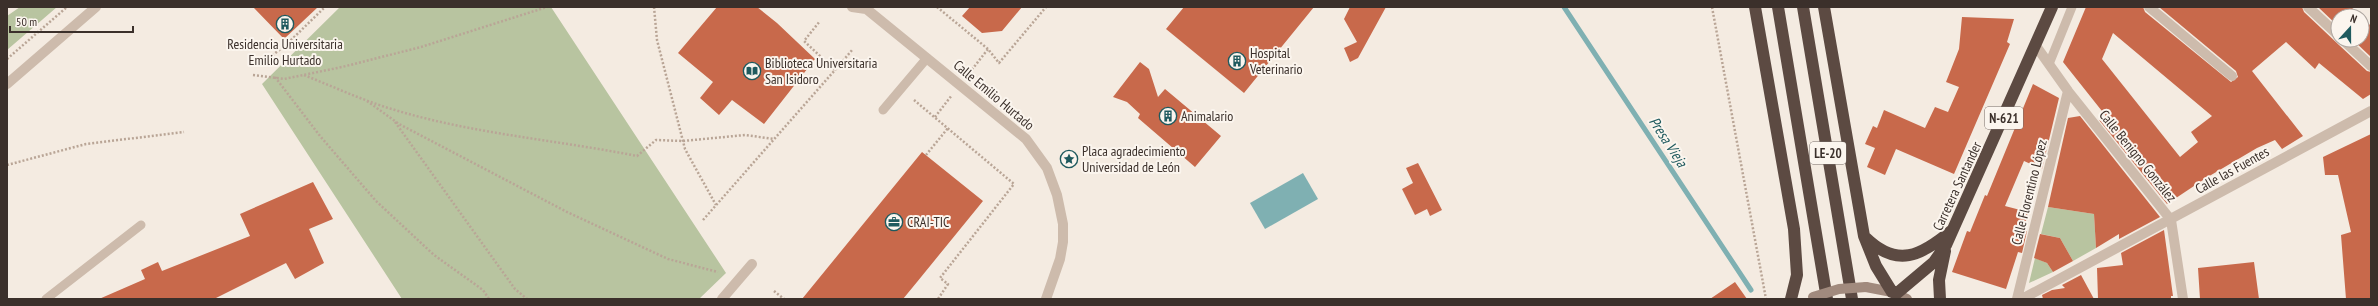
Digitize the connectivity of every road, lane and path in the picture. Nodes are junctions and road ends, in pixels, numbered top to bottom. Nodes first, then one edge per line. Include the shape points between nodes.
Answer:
1 (67, 7) edge
2 (96, 7) edge
3 (325, 7) edge
4 (547, 7) edge
5 (654, 7) edge
6 (852, 7) edge
7 (937, 7) edge
8 (1046, 7) edge
9 (1712, 7) edge
10 (1755, 7) edge
11 (1778, 7) edge
12 (1803, 7) edge
13 (1824, 7) edge
14 (2052, 7) edge
15 (2072, 7) edge
16 (2149, 7) edge
17 (2308, 7) edge
18 (865, 8) edge
19 (820, 21) dead end
20 (2330, 28) edge
21 (2036, 46) junction
22 (2352, 48) edge
23 (853, 49) dead end
24 (988, 49) junction
25 (269, 58) dead end
26 (927, 58) junction
27 (7, 59) edge
28 (2049, 64) junction
29 (2371, 66) edge
30 (835, 70) junction
31 (252, 75) dead end
32 (304, 75) junction
33 (2232, 76) dead end
34 (275, 77) junction
35 (966, 78) dead end
36 (7, 84) edge
37 (2068, 91) junction
38 (953, 94) dead end
39 (363, 98) junction
40 (914, 100) dead end
41 (883, 110) dead end
42 (2371, 111) edge
43 (935, 117) junction
44 (394, 120) junction
45 (948, 128) junction
46 (184, 132) dead end
47 (774, 139) junction
48 (683, 141) junction
49 (926, 155) dead end
50 (7, 165) edge
51 (716, 205) junction
52 (703, 220) dead end
53 (2171, 220) junction
54 (141, 225) dead end
55 (1954, 228) junction
56 (1864, 236) junction
57 (1946, 246) junction
58 (752, 264) dead end
59 (718, 272) dead end
60 (774, 291) dead end
61 (1898, 295) edge
62 (1812, 298) edge
63 (46, 299) edge
64 (489, 299) edge
65 (527, 299) edge
66 (722, 299) edge
67 (784, 299) edge
68 (938, 299) edge
69 (1046, 299) edge
70 (1766, 299) edge
71 (1791, 299) edge
72 (1827, 299) edge
73 (1852, 299) edge
74 (1940, 299) edge
75 (2017, 299) edge
76 (2022, 299) edge
77 (2183, 299) edge

1 - 27 path
2 - 36 street
3 - 25 path
4 - 32 path via 421,47
5 - 48 path via 657,40
6 - 18 street, Calle Emilio Hurtado
7 - 24 path
8 - 24 path via 999,63
9 - 70 path
10 - 71 highway via 1794,228 1797,275
11 - 72 highway, LE-20
12 - 73 highway, LE-20
13 - 56 highway
14 - 21 highway, Carretera Santander / N-621
15 - 28 lane
16 - 33 street
17 - 20 street
18 - 26 street, Calle Emilio Hurtado
19 - 30 path via 804,41
21 - 28 street, Calle Benigno González
21 - 55 highway, Carretera Santander / N-621
22 - 29 street
23 - 30 path
24 - 35 path
26 - 41 lane
26 - 69 street, Calle Emilio Hurtado via 1026,139 1047,168 1057,195 1063,224 1063,242
28 - 37 street, Calle Benigno González
30 - 47 path
31 - 34 path
32 - 34 path via 284,79
32 - 39 path
34 - 64 path via 320,136 376,201 434,255 483,290
37 - 53 street, Calle Benigno González
37 - 75 street, Calle Florentino López
38 - 43 path
39 - 44 path
39 - 48 path via 394,110 482,131 637,156 656,140
40 - 43 path
42 - 53 street, Calle las Fuentes
43 - 45 path
44 - 59 path via 567,212 668,259
44 - 65 path via 515,289
45 - 49 path
45 - 68 path via 1014,184 940,278 948,284
46 - 50 path via 86,144
47 - 48 path via 745,135
47 - 51 path
48 - 51 path via 685,150
51 - 52 path
53 - 76 street, Calle las Fuentes
53 - 77 street, Calle Benigno González
54 - 63 lane
55 - 56 highway via 1917,254 1903,256 1886,254 1878,250
55 - 57 highway, Carretera Santander / N-621
56 - 61 highway via 1873,259
57 - 61 highway, N-621 via 1930,266
57 - 74 highway, N-621 via 1939,280
58 - 66 street
60 - 67 path
61 - 62 street, bridge via 1866,287 1839,289

